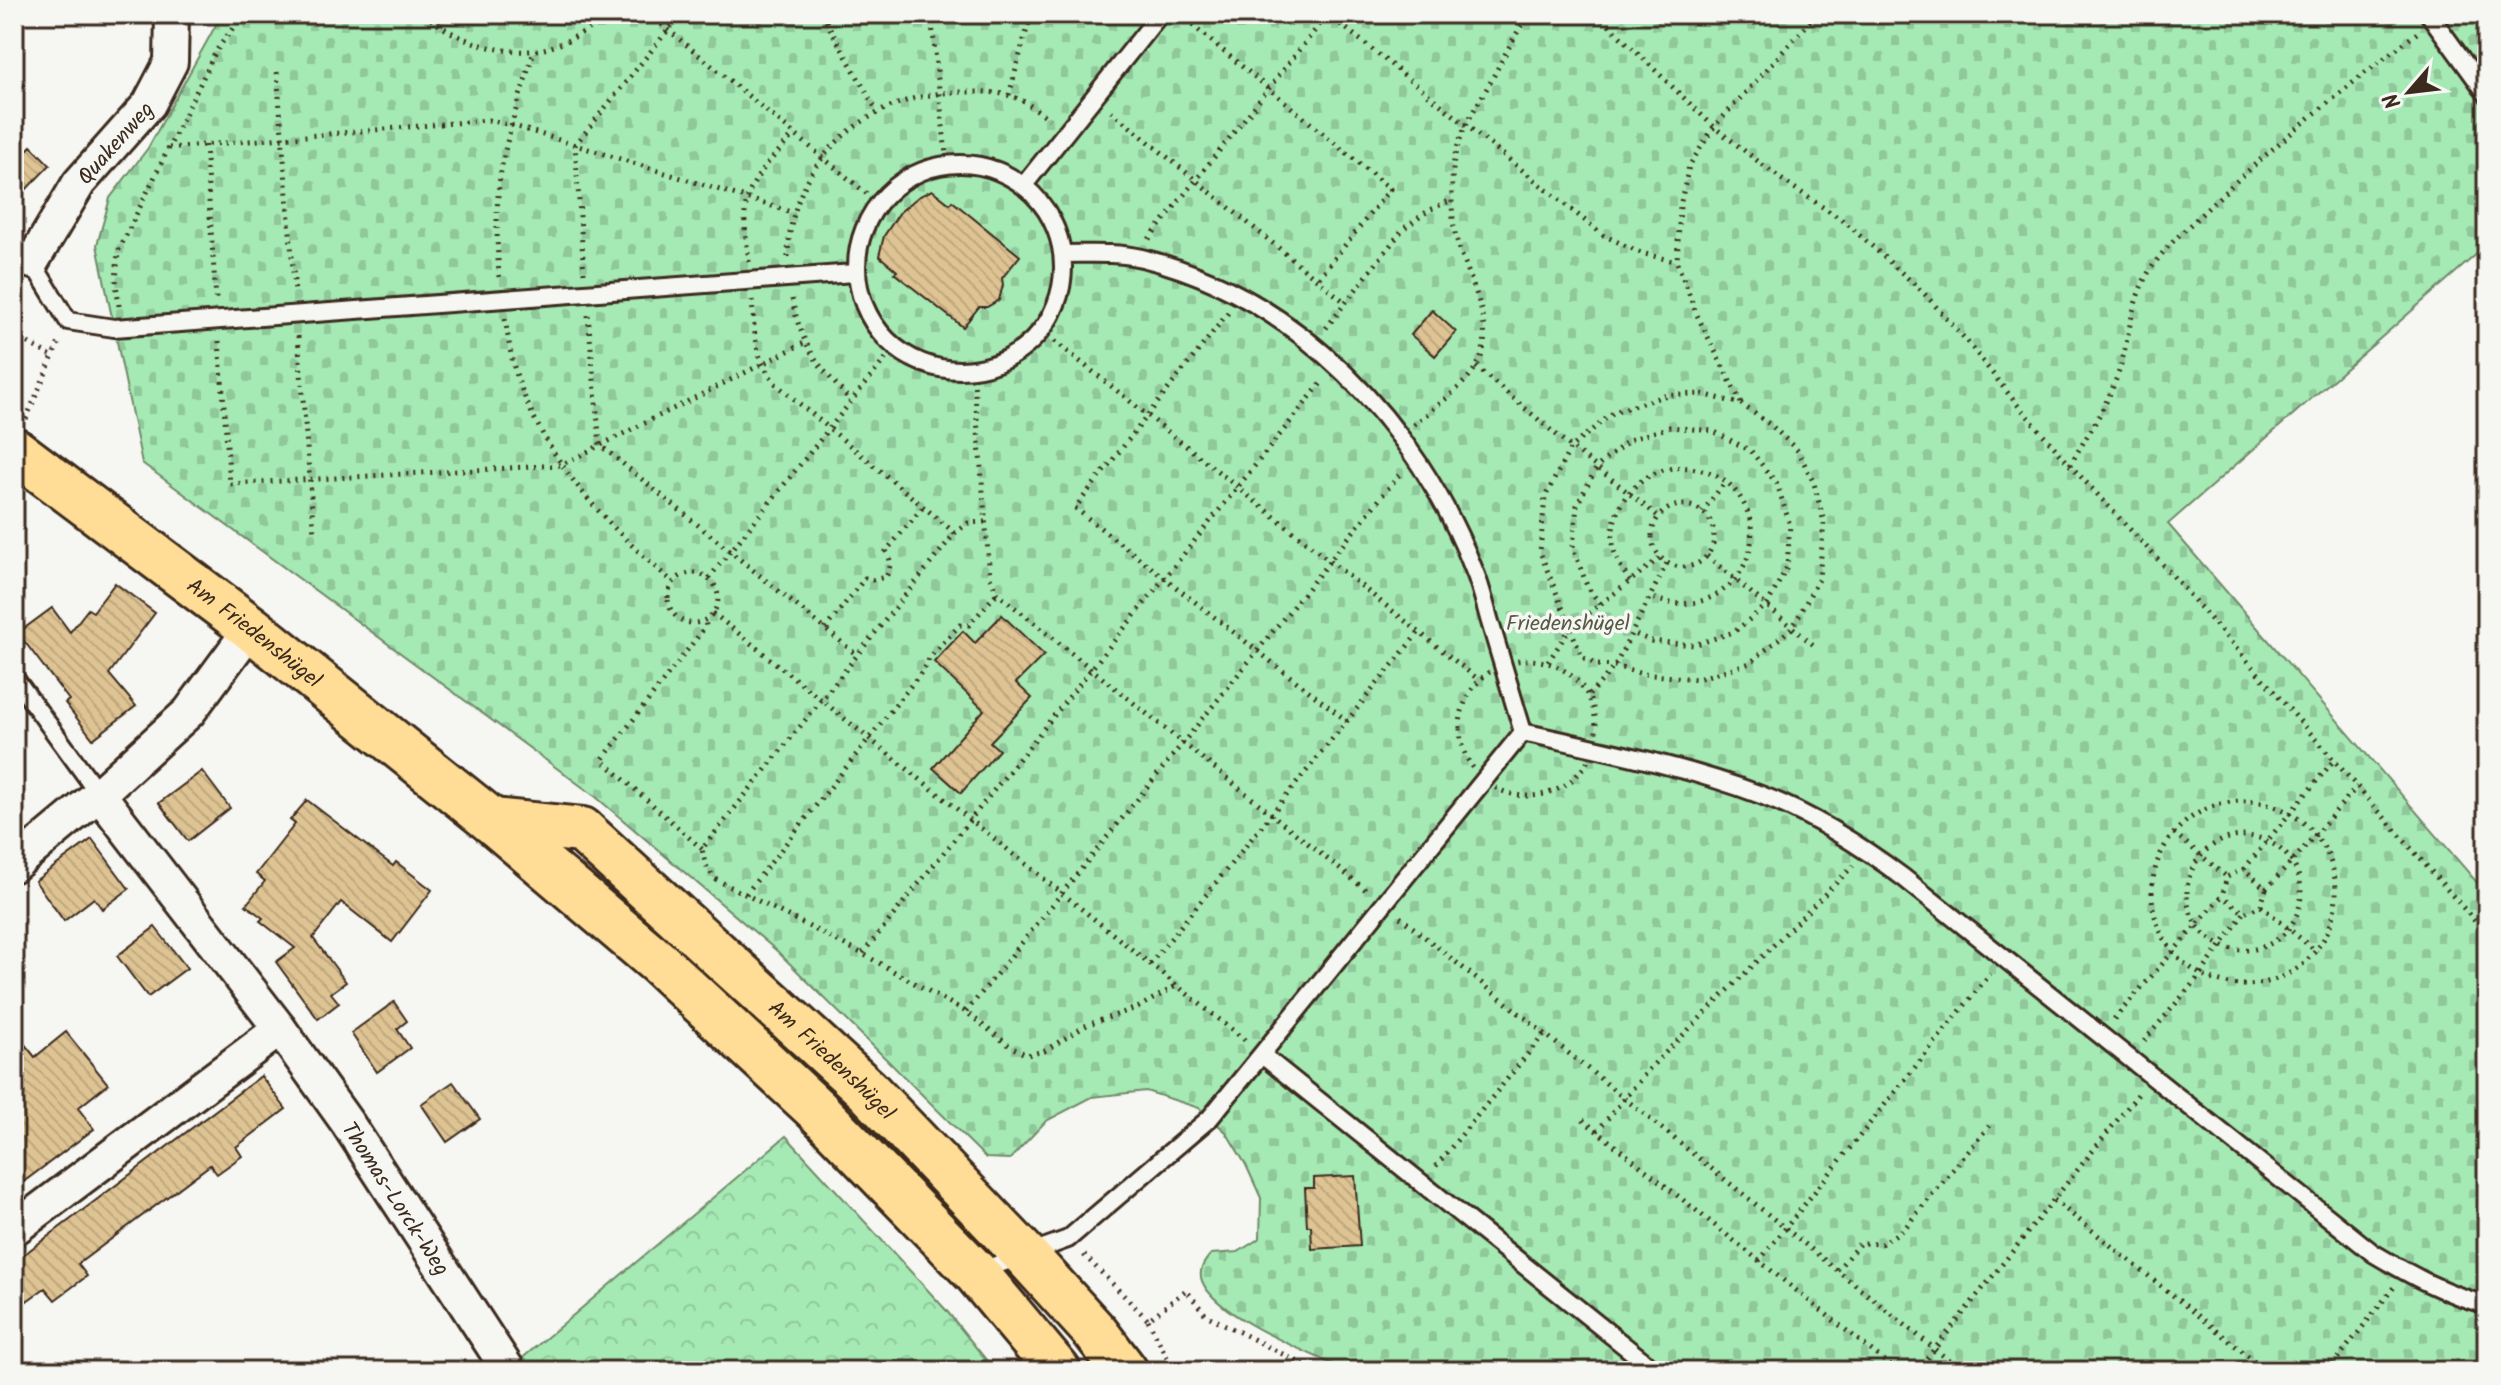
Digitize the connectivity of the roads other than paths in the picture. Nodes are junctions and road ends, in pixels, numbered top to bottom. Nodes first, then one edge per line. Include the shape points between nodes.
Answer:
1 (172, 14) edge
2 (1160, 14) edge
3 (2432, 17) edge
4 (2487, 94) edge
5 (1024, 185) junction
6 (1063, 254) junction
7 (32, 262) joint
8 (854, 273) junction
9 (19, 436) edge
10 (251, 628) junction
11 (14, 677) edge
12 (1523, 732) junction
13 (99, 794) junction
14 (492, 821) junction
15 (14, 865) edge
16 (280, 1029) junction
17 (1262, 1055) junction
18 (14, 1229) edge
19 (1026, 1256) junction
20 (976, 1273) junction
21 (2487, 1305) edge
22 (509, 1371) edge
23 (1058, 1371) edge
24 (1125, 1371) edge
25 (1656, 1371) edge

1 - 7 street, Quakenweg via 171,62 149,104 79,183
2 - 5 lane
3 - 4 lane
5 - 6 lane via 1050,216
5 - 8 lane via 988,167 947,164 909,176 878,203 860,239
6 - 8 lane via 1060,295 1042,331 1011,357 973,370 933,367 894,348 870,318
6 - 12 lane via 1140,258 1188,273 1280,320 1336,365 1400,436 1439,495 1475,571
7 - 8 lane via 68,321 121,327
9 - 10 main road, Am Friedenshügel
10 - 13 street via 189,712
10 - 14 main road, Am Friedenshügel
11 - 13 lane
12 - 17 lane
12 - 21 lane via 1704,777 1762,795 1819,822 1868,852 2003,957 2373,1253 2464,1299
13 - 15 street
13 - 16 street, Thomas-Lorck-Weg
14 - 19 main road, Am Friedenshügel via 582,830 867,1090
14 - 20 main road, Am Friedenshügel via 659,963 817,1110
16 - 18 street
16 - 22 street, Thomas-Lorck-Weg
17 - 19 lane via 1210,1118 1068,1239
17 - 25 lane
19 - 20 lane
19 - 24 main road, Am Friedenshügel
20 - 23 main road, Am Friedenshügel

